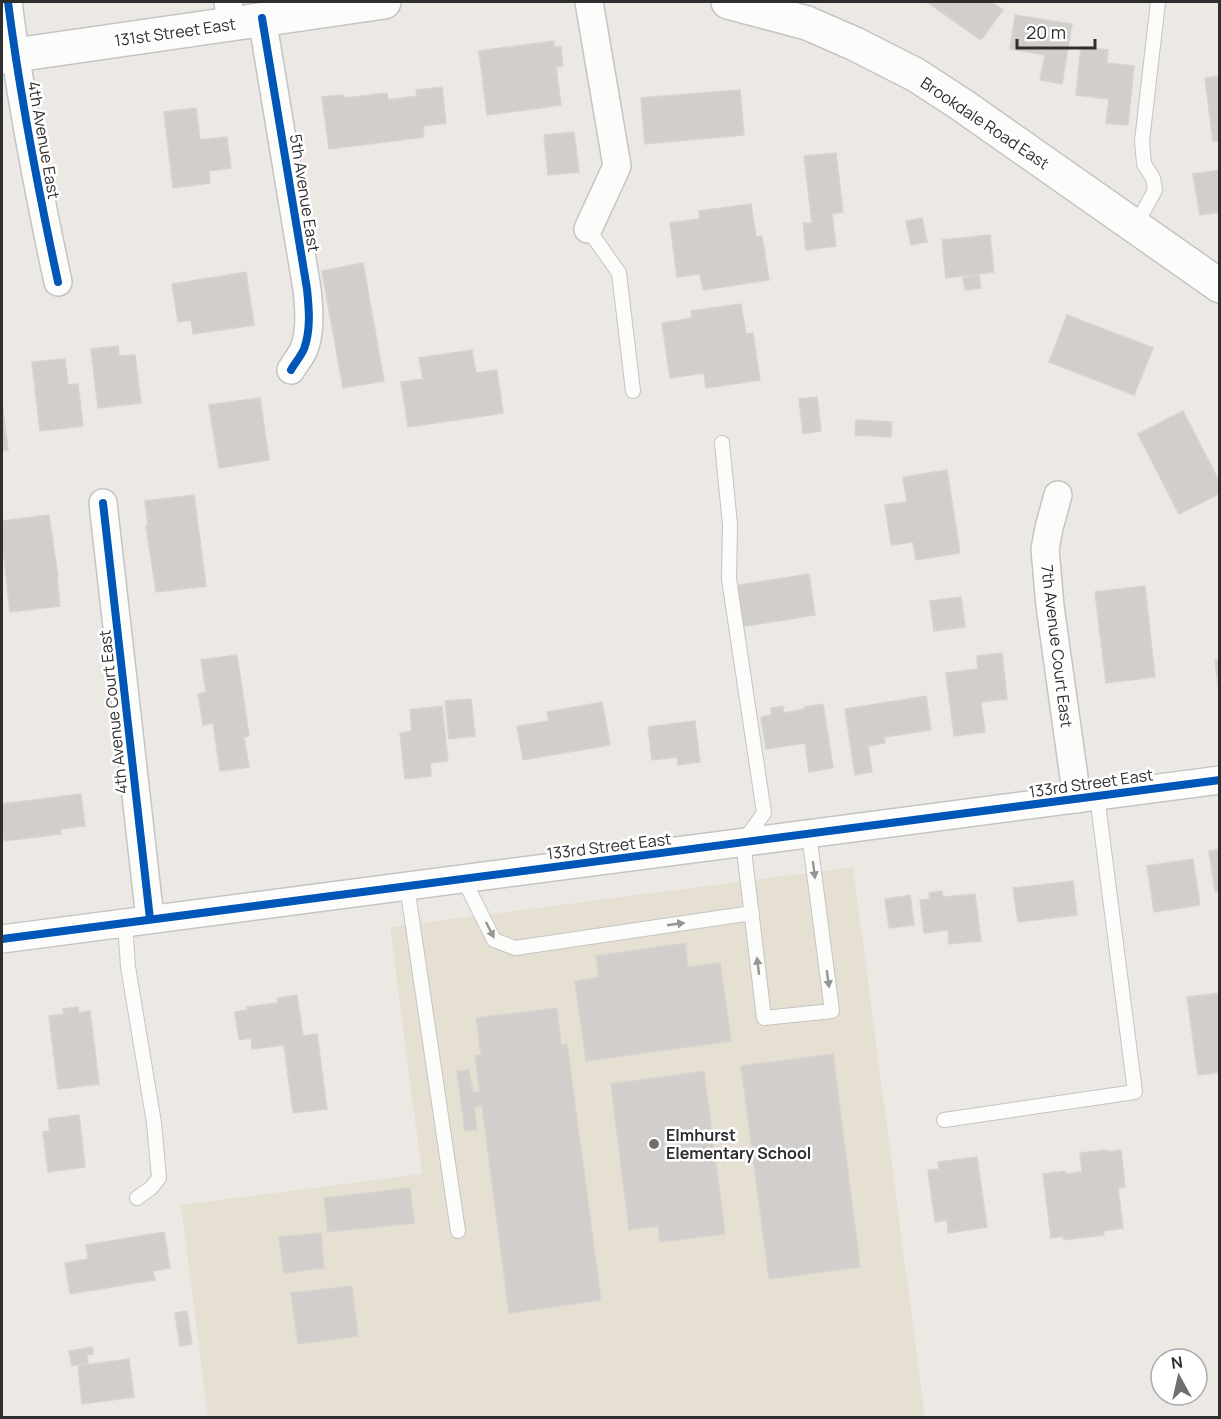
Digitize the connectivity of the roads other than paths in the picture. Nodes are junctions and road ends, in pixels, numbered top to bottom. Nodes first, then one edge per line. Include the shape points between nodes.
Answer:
1 (8, 2) edge
2 (384, 2) edge
3 (589, 2) edge
4 (728, 2) edge
5 (1158, 2) edge
6 (240, 14) edge
7 (8, 56) edge
8 (1136, 227) junction
9 (588, 229) joint
10 (58, 282) dead end
11 (1220, 286) edge
12 (291, 370) dead end
13 (633, 391) dead end
14 (722, 443) dead end
15 (1058, 495) dead end
16 (103, 503) dead end
17 (1220, 780) edge
18 (1087, 798) junction
19 (809, 834) junction
20 (743, 842) junction
21 (463, 878) junction
22 (407, 886) junction
23 (752, 913) junction
24 (138, 921) junction
25 (2, 939) edge
26 (944, 1119) dead end
27 (137, 1198) dead end
28 (458, 1231) dead end

1 - 7 street, 4th Avenue East
2 - 6 main road, 131st Street East
3 - 9 street via 617,166
4 - 8 main road, Brookdale Road East via 807,23 916,75
5 - 8 lane via 1142,141 1144,164 1155,190
6 - 7 main road, 131st Street East
6 - 12 street, 5th Avenue East via 307,289 309,313 304,349
7 - 10 street, 4th Avenue East
8 - 11 main road, Brookdale Road East
9 - 13 lane via 619,273
14 - 20 lane via 730,525 729,579 764,813
15 - 18 street, 7th Avenue Court East via 1045,549 1050,606
16 - 24 street, 4th Avenue Court East
17 - 18 street, 133rd Street East
18 - 19 street, 133rd Street East
18 - 26 lane via 1135,1092
19 - 20 street, 133rd Street East
19 -> 23 lane via 832,1011 764,1018
20 - 21 street, 133rd Street East
20 - 23 lane
21 - 22 street, 133rd Street East
21 -> 23 lane via 494,940 515,948
22 - 24 street, 133rd Street East
22 - 28 lane
24 - 25 street, 133rd Street East
24 - 27 lane via 128,967 154,1123 159,1178

